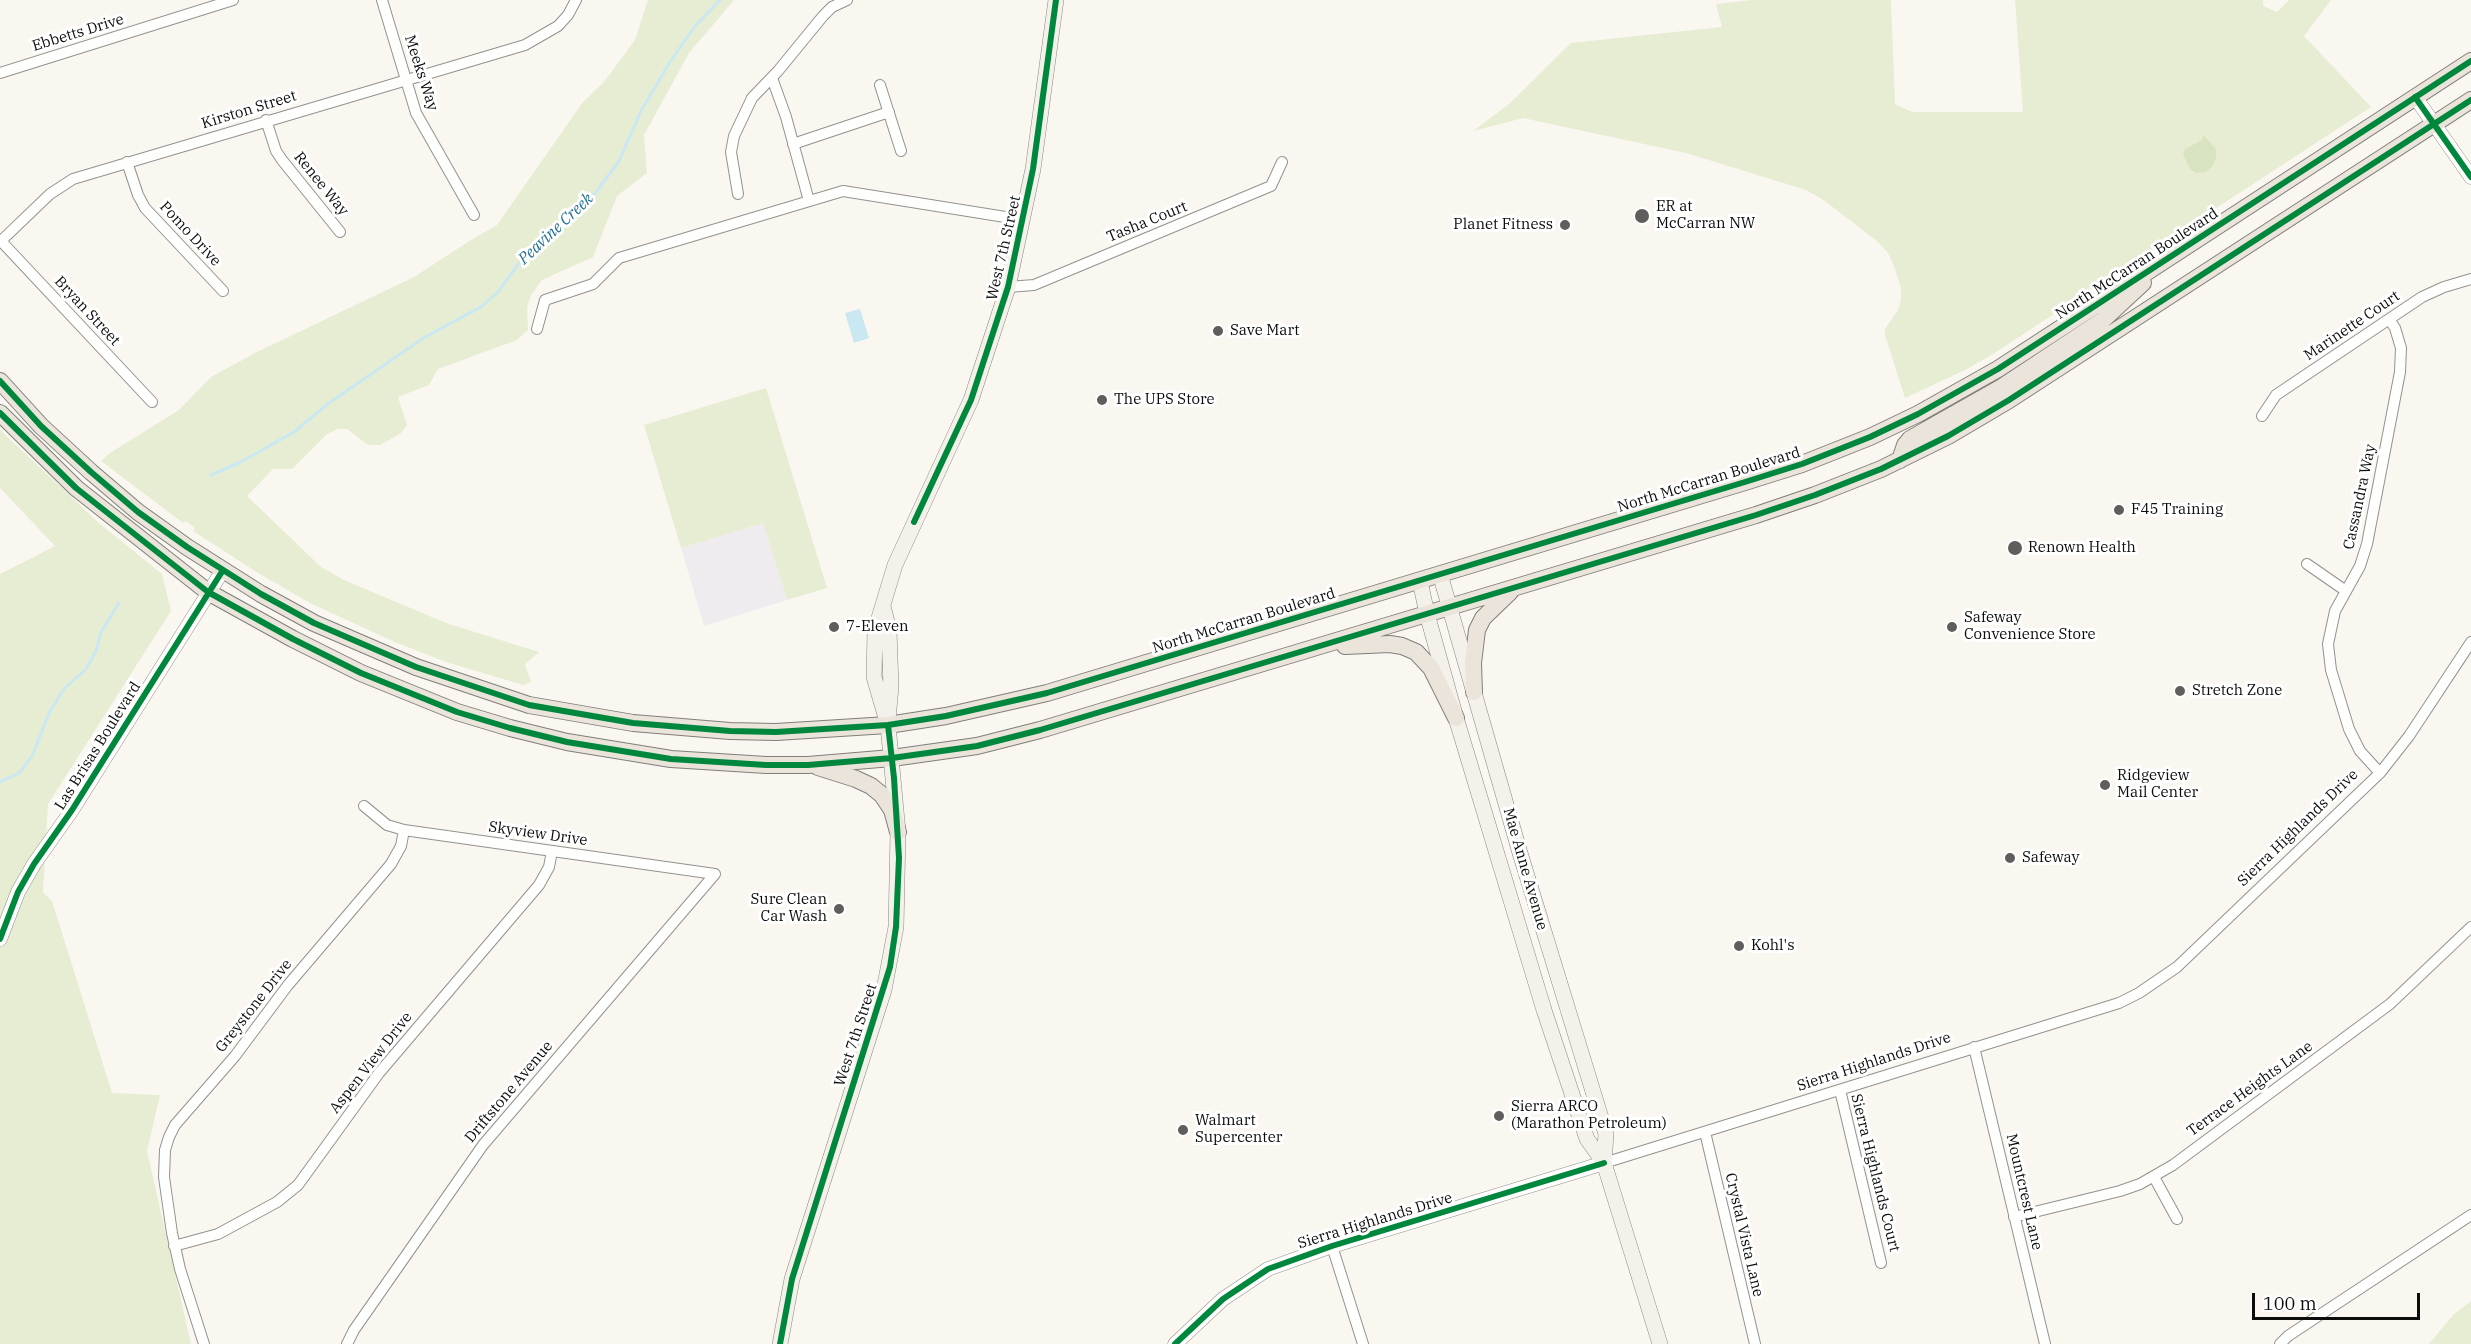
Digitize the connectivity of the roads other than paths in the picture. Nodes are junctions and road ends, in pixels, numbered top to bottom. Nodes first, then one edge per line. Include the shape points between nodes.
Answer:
1 (233, 0) edge
2 (382, 0) edge
3 (576, 0) edge
4 (847, 0) edge
5 (1056, 0) edge
6 (2471, 61) edge
7 (0, 73) edge
8 (772, 78) junction
9 (406, 81) junction
10 (880, 85) dead end
11 (2415, 97) junction
12 (2471, 100) edge
13 (889, 112) junction
14 (266, 120) junction
15 (2434, 123) junction
16 (793, 144) junction
17 (901, 151) dead end
18 (128, 162) junction
19 (1282, 162) dead end
20 (2471, 177) edge
21 (738, 194) dead end
22 (810, 201) junction
23 (474, 215) dead end
24 (1024, 220) junction
25 (340, 232) dead end
26 (1, 241) edge
27 (2162, 262) junction
28 (2471, 279) edge
29 (1008, 287) junction
30 (223, 291) dead end
31 (2389, 319) junction
32 (537, 329) dead end
33 (0, 381) edge
34 (152, 402) dead end
35 (0, 413) edge
36 (2262, 416) dead end
37 (1900, 460) junction
38 (2307, 564) dead end
39 (222, 570) junction
40 (1440, 574) junction
41 (1420, 580) junction
42 (1542, 580) junction
43 (2346, 591) junction
44 (208, 592) junction
45 (1449, 607) junction
46 (1427, 614) junction
47 (2471, 642) edge
48 (1320, 647) junction
49 (1474, 692) junction
50 (1456, 718) junction
51 (888, 725) junction
52 (892, 758) junction
53 (808, 765) junction
54 (2380, 773) junction
55 (364, 806) dead end
56 (404, 830) junction
57 (898, 832) junction
58 (552, 851) junction
59 (715, 874) joint
60 (2471, 927) edge
61 (0, 939) edge
62 (1974, 1047) junction
63 (1840, 1090) junction
64 (1705, 1132) junction
65 (1604, 1163) junction
66 (2154, 1177) junction
67 (2471, 1215) edge
68 (2014, 1217) junction
69 (2177, 1220) dead end
70 (174, 1246) junction
71 (1332, 1246) junction
72 (1881, 1263) dead end
73 (204, 1344) edge
74 (347, 1344) edge
75 (780, 1344) edge
76 (1175, 1344) edge
77 (1363, 1344) edge
78 (1660, 1344) edge
79 (1755, 1344) edge
80 (2045, 1344) edge
81 (2280, 1344) edge

1 - 7 street, Ebbetts Drive
2 - 9 street, Meeks Way
3 - 9 street, Kirston Street via 558,26 525,45
4 - 8 street via 823,16
5 - 24 main road, West 7th Street
6 - 11 main road, North McCarran Boulevard
8 - 16 street
8 - 21 street via 752,98 734,136 731,152
9 - 14 street, Kirston Street
9 - 23 street, Meeks Way via 416,113
10 - 13 street
11 - 15 street
11 - 27 main road, North McCarran Boulevard
12 - 15 main road
13 - 16 street
13 - 17 street
14 - 18 street, Kirston Street
14 - 25 street, Renee Way via 282,160
15 - 20 street
15 - 37 main road via 2009,400
16 - 22 street
18 - 26 street, Kirston Street via 60,186
18 - 30 street, Pomo Drive via 145,208
19 - 29 street, Tasha Court via 1271,186 1034,285
22 - 24 street via 843,191
22 - 32 street via 620,258 593,284 545,300
24 - 29 main road, West 7th Street
26 - 34 street, Bryan Street
27 - 37 main road via 2103,321 2002,387 1918,433 1905,445
27 - 40 main road, North McCarran Boulevard via 1998,369 1870,437 1783,470
28 - 31 street, Marinette Court via 2433,291
29 - 51 main road, West 7th Street via 970,400 895,565 875,631 878,699
31 - 36 street, Marinette Court via 2276,394
31 - 43 street, Cassandra Way via 2399,338 2400,372 2367,544
33 - 39 main road, North McCarran Boulevard via 91,472 138,512
35 - 44 main road via 76,488
37 - 42 main road via 1787,506
38 - 43 street
39 - 44 street, Las Brisas Boulevard
39 - 51 main road, North McCarran Boulevard via 363,646 529,705 633,723 730,731 798,732
40 - 41 main road, North McCarran Boulevard
40 - 45 main road, Mae Anne Avenue
41 - 46 main road, Mae Anne Avenue
41 - 51 main road, North McCarran Boulevard via 1047,693
42 - 45 main road
42 - 49 main road via 1515,588 1483,618 1474,645
43 - 54 street, Cassandra Way via 2330,626 2329,661 2349,729 2360,752
44 - 53 main road via 361,673 457,712 510,728 589,747 671,759
44 - 61 street, Las Brisas Boulevard via 34,864 18,892
45 - 46 main road
45 - 49 main road, Mae Anne Avenue
46 - 48 main road
46 - 50 main road, Mae Anne Avenue
47 - 54 street, Sierra Highlands Drive
48 - 50 main road via 1390,644 1409,649 1431,668
48 - 52 main road via 1020,736
49 - 65 main road, Mae Anne Avenue via 1606,1134
50 - 65 main road, Mae Anne Avenue via 1544,1010 1587,1139
51 - 52 main road, West 7th Street
52 - 53 main road
52 - 57 main road, West 7th Street
53 - 57 main road via 871,786 892,810
54 - 62 street, Sierra Highlands Drive via 2160,981 2119,1003
55 - 56 street, Skyview Drive via 387,825
56 - 58 street, Skyview Drive
56 - 70 street, Greystone Drive via 391,864 288,985 169,1137 164,1162
57 - 75 main road, West 7th Street via 897,918 890,967 792,1279
58 - 59 street, Skyview Drive
58 - 70 street, Aspen View Drive via 539,885 379,1073 298,1185 236,1225
59 - 74 street, Driftstone Avenue via 483,1145
60 - 66 street, Terrace Heights Lane via 2390,1004
62 - 63 street, Sierra Highlands Drive
62 - 68 street, Mountcrest Lane
63 - 64 street, Sierra Highlands Drive
63 - 72 street, Sierra Highlands Court
64 - 65 street, Sierra Highlands Drive
64 - 79 street, Crystal Vista Lane
65 - 71 street, Sierra Highlands Drive
65 - 78 main road, Mae Anne Avenue
66 - 68 street, Terrace Heights Lane via 2120,1191
66 - 69 street
67 - 81 street
68 - 80 street, Mountcrest Lane
70 - 73 street, Greystone Drive
71 - 76 street, Sierra Highlands Drive via 1260,1274 1223,1299
71 - 77 street

